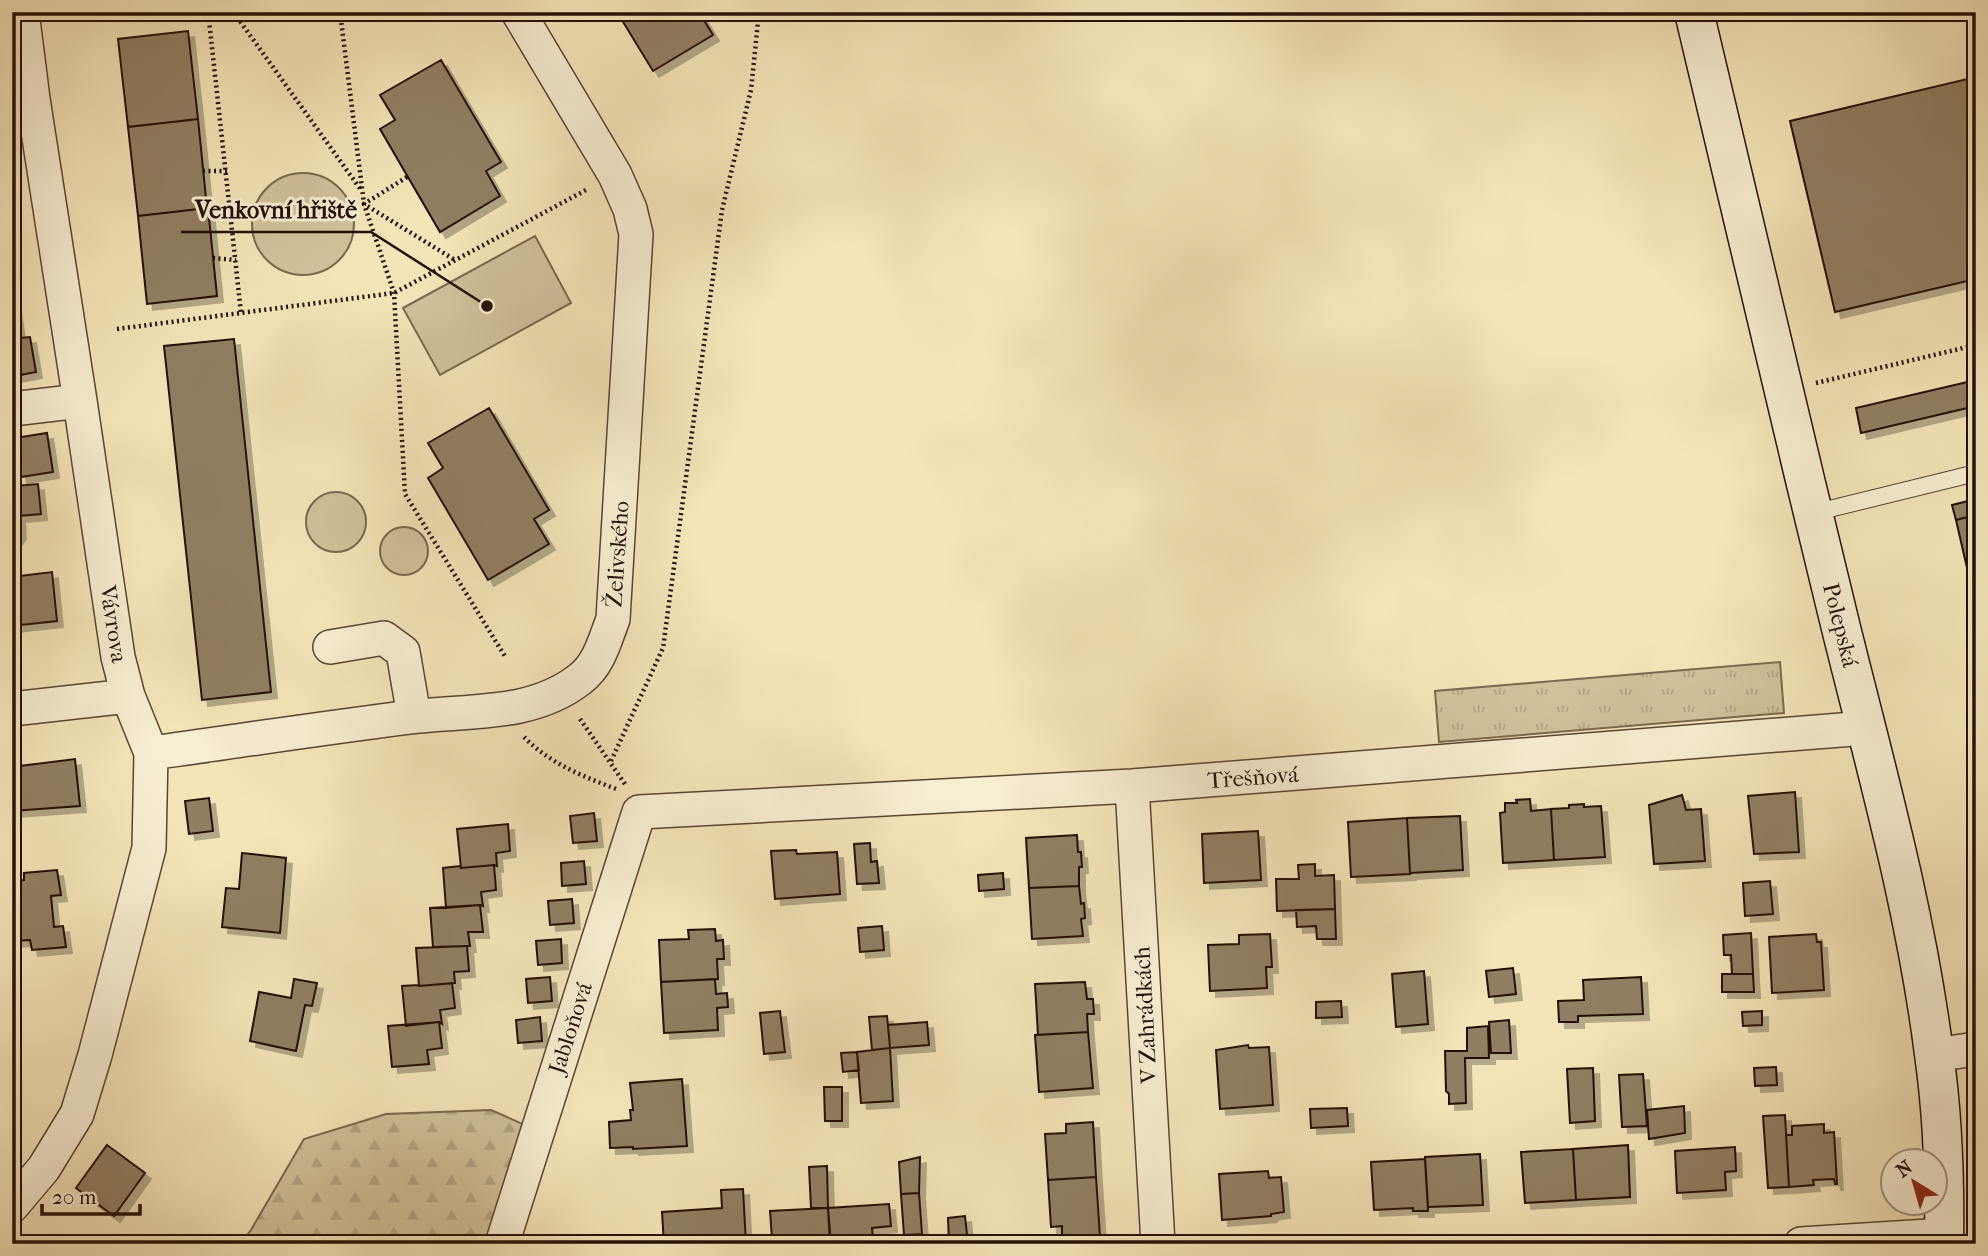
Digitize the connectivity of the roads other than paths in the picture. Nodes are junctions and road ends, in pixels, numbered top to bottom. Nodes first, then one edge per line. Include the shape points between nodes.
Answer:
1 (22, 12) edge
2 (518, 12) edge
3 (1694, 12) edge
4 (22, 101) edge
5 (80, 401) junction
6 (12, 410) edge
7 (1976, 473) edge
8 (1813, 513) junction
9 (330, 647) dead end
10 (128, 696) junction
11 (12, 709) edge
12 (414, 716) junction
13 (1866, 728) junction
14 (151, 753) junction
15 (1132, 786) junction
16 (636, 804) joint
17 (1976, 1049) edge
18 (1934, 1055) junction
19 (12, 1206) edge
20 (1944, 1239) edge
21 (502, 1244) edge
22 (1158, 1244) edge
23 (1801, 1244) edge

1 - 4 street, Vávrova
2 - 12 street, Želivského via 615,175 636,234 612,619 599,657 581,679 560,691 500,710
3 - 8 main road, Polepská
4 - 5 street, Vávrova
5 - 6 street
5 - 10 street, Vávrova via 118,657
7 - 8 lane
8 - 13 main road, Polepská
9 - 12 street via 384,638 403,652
10 - 11 street
10 - 14 street, Vávrova
12 - 14 street, Želivského
13 - 15 street, Třešňová
13 - 18 main road, Polepská via 1919,958
14 - 19 street, Vávrova via 149,848 85,1091 77,1114 44,1168
15 - 16 street, Třešňová
15 - 22 street, V Zahrádkách
16 - 21 street, Jabloňová
17 - 18 street
18 - 20 main road, Polepská via 1944,1170
20 - 23 street

